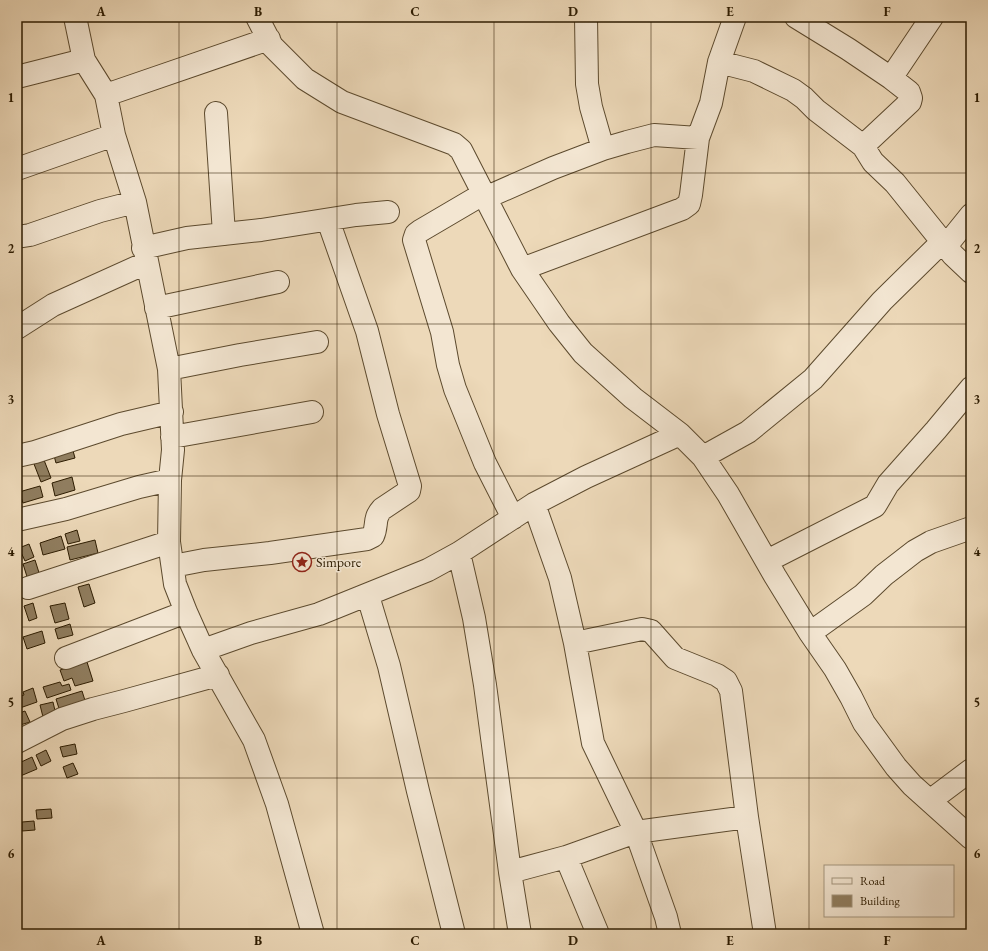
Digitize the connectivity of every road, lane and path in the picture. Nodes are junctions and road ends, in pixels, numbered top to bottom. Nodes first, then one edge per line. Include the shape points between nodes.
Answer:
1 (75, 17) edge
2 (261, 17) edge
3 (586, 17) edge
4 (735, 17) edge
5 (796, 17) edge
6 (932, 17) edge
7 (269, 39) junction
8 (84, 60) junction
9 (719, 62) junction
10 (17, 77) edge
11 (891, 78) junction
12 (106, 95) junction
13 (216, 113) dead end
14 (114, 135) junction
15 (698, 138) junction
16 (863, 146) junction
17 (603, 149) junction
18 (17, 169) edge
19 (484, 196) junction
20 (135, 202) junction
21 (388, 212) dead end
22 (971, 215) edge
23 (328, 220) junction
24 (224, 234) junction
25 (17, 237) edge
26 (944, 243) junction
27 (145, 256) junction
28 (522, 269) junction
29 (971, 272) edge
30 (278, 282) dead end
31 (156, 308) junction
32 (17, 328) edge
33 (317, 342) dead end
34 (169, 369) junction
35 (971, 388) edge
36 (172, 412) junction
37 (312, 412) dead end
38 (680, 434) junction
39 (172, 438) junction
40 (17, 456) edge
41 (703, 457) junction
42 (170, 480) junction
43 (534, 504) junction
44 (513, 518) junction
45 (17, 520) edge
46 (971, 528) edge
47 (169, 542) junction
48 (459, 553) junction
49 (767, 561) junction
50 (173, 566) junction
51 (28, 588) dead end
52 (368, 596) junction
53 (186, 612) junction
54 (810, 633) junction
55 (575, 643) junction
56 (203, 650) junction
57 (66, 658) dead end
58 (218, 675) junction
59 (17, 742) edge
60 (971, 770) edge
61 (931, 800) junction
62 (747, 817) junction
63 (636, 832) junction
64 (971, 838) edge
65 (566, 857) junction
66 (510, 872) junction
67 (313, 934) edge
68 (454, 934) edge
69 (520, 934) edge
70 (598, 934) edge
71 (670, 934) edge
72 (765, 934) edge

1 - 8 street
2 - 7 street
3 - 17 street via 587,84 590,107
4 - 9 street
5 - 11 street
6 - 11 street
7 - 12 street
7 - 19 street via 272,46 305,79 342,102 454,144 461,150
8 - 10 street
8 - 12 street
9 - 15 street via 711,103
9 - 16 street via 754,71 793,90
11 - 16 street via 909,92 910,102
12 - 14 street
13 - 24 street
14 - 18 street
14 - 20 street
15 - 17 street via 654,135
15 - 28 street via 689,204 682,209
16 - 26 street via 873,162 894,182
17 - 19 street
19 - 28 street
19 - 44 street via 420,231 414,240 442,332 455,389 485,463
20 - 25 street
20 - 27 street
21 - 23 street
22 - 26 street
23 - 24 street
23 - 50 street via 366,331 410,486 409,491 378,512 373,536 366,539
24 - 27 street via 187,238
26 - 29 street
26 - 41 street via 882,301 813,379 748,432
27 - 31 street
27 - 32 street via 53,305
28 - 38 street via 583,353 633,398
30 - 31 street
31 - 34 street
33 - 34 street
34 - 36 street
35 - 49 street via 888,484 875,506
36 - 39 street
36 - 40 street via 121,424
37 - 39 street
38 - 41 street
38 - 43 street
39 - 42 street
41 - 49 street
42 - 45 street
42 - 47 street
43 - 44 street
43 - 55 street via 560,578
44 - 48 street
46 - 54 street via 931,542 915,551 863,595
47 - 50 street
47 - 51 street
48 - 52 street via 428,570
48 - 66 street via 474,618 485,685
49 - 54 street
50 - 53 street via 175,584
52 - 56 street
52 - 68 street via 389,666
53 - 56 street
53 - 57 street
54 - 61 street via 835,669 864,723 891,761 912,785
55 - 62 street via 642,629 651,631 675,658 726,681 731,691
55 - 63 street via 593,743
56 - 58 street
58 - 59 street via 62,719
58 - 67 street via 254,740 277,804
60 - 61 street
61 - 64 street
62 - 63 street
62 - 72 street
63 - 65 street
63 - 71 street
65 - 66 street
65 - 70 street
66 - 69 street

